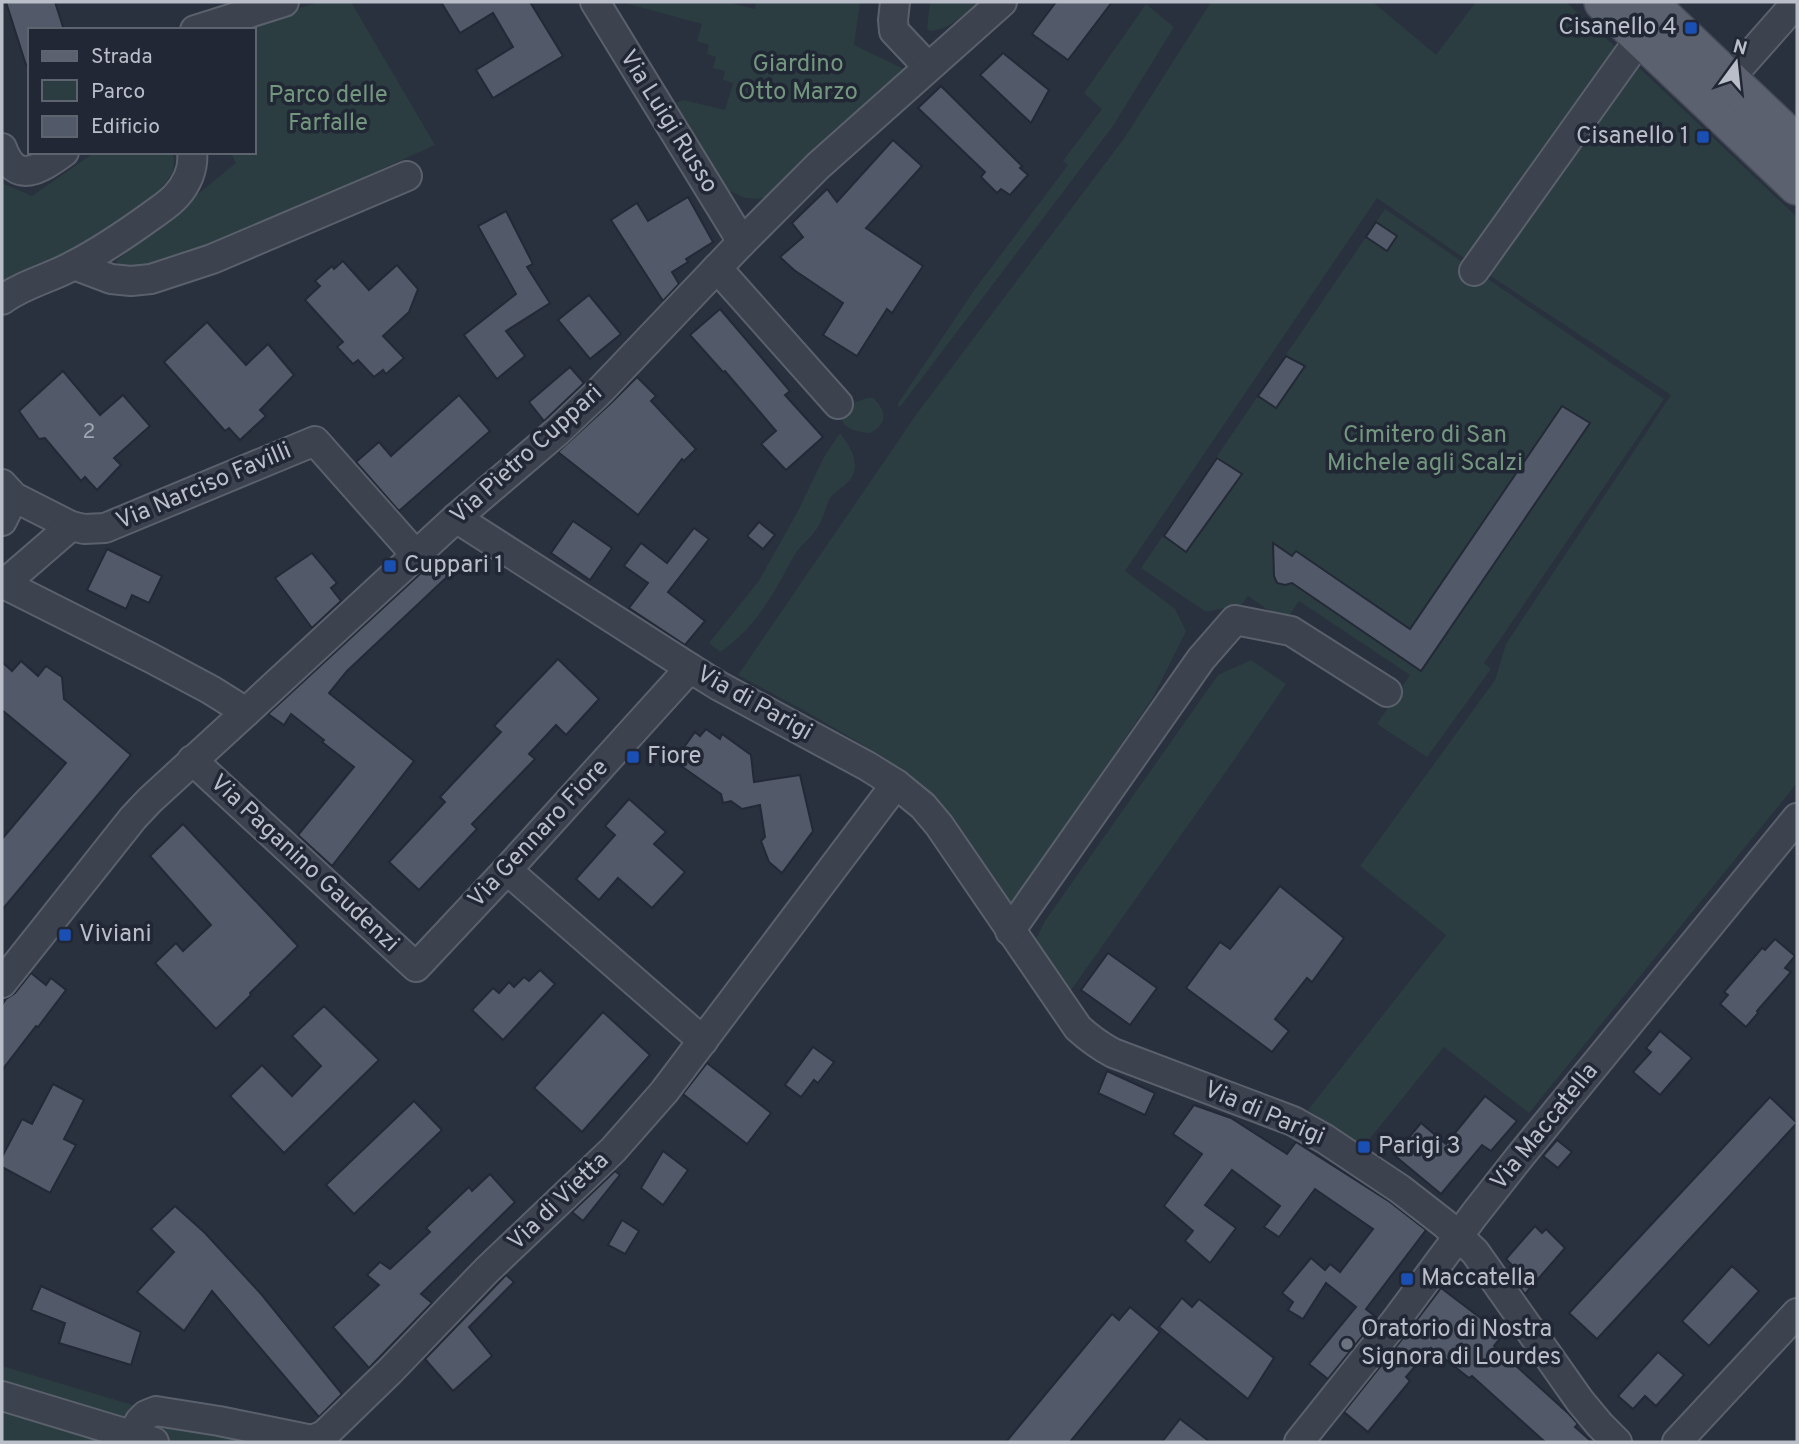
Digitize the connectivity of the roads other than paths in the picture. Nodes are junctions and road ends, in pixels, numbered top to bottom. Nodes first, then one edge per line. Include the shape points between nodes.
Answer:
1 (284, 2) edge
2 (595, 2) edge
3 (895, 2) edge
4 (1002, 2) edge
5 (1604, 2) edge
6 (1647, 2) edge
7 (1797, 2) edge
8 (201, 28) edge
9 (1641, 37) junction
10 (928, 67) junction
11 (1729, 79) junction
12 (1797, 144) edge
13 (2, 148) edge
14 (61, 154) edge
15 (192, 154) edge
16 (407, 176) dead end
17 (1797, 186) edge
18 (741, 243) junction
19 (74, 265) junction
20 (717, 268) junction
21 (1474, 271) dead end
22 (2, 300) edge
23 (838, 404) dead end
24 (6, 500) edge
25 (456, 519) junction
26 (71, 526) junction
27 (416, 555) junction
28 (3, 584) edge
29 (690, 668) junction
30 (1387, 691) dead end
31 (246, 712) junction
32 (192, 760) junction
33 (896, 784) junction
34 (1797, 818) edge
35 (507, 870) junction
36 (1010, 931) junction
37 (416, 967) joint
38 (2, 983) edge
39 (703, 1041) junction
40 (1458, 1237) junction
41 (1797, 1313) edge
42 (2, 1396) edge
43 (143, 1439) edge
44 (1299, 1442) edge
45 (1617, 1442) edge
46 (1677, 1442) edge

1 - 8 street
2 - 18 street, Via Luigi Russo
3 - 10 street via 894,31
4 - 10 street, Via Pietro Cuppari
5 - 9 main road
6 - 11 main road
7 - 11 street
9 - 17 main road
9 - 21 street
10 - 18 street, Via Pietro Cuppari
11 - 12 main road
13 - 14 street via 11,166 24,171 36,170
15 - 19 street via 190,175 175,197
16 - 19 street via 212,259 152,279 111,279
18 - 20 street, Via Pietro Cuppari
19 - 22 street
20 - 23 street
20 - 25 street, Via Pietro Cuppari via 600,391
24 - 26 street
25 - 27 street, Via Pietro Cuppari
25 - 29 street, Via di Parigi
26 - 27 street, Via Narciso Favilli via 105,528 315,441
26 - 28 street
27 - 31 street, Via Pietro Cuppari
28 - 31 street via 151,658
29 - 33 street, Via di Parigi
29 - 35 street, Via Gennaro Fiore
30 - 36 street via 1291,631 1235,620 1201,659
31 - 32 street, Via Pietro Cuppari
32 - 37 street, Via Paganino Gaudenzi
32 - 38 street, Via Pietro Cuppari via 132,818
33 - 36 street, Via di Parigi via 930,814
33 - 39 street, Via di Vietta
34 - 40 street, Via Maccatella
35 - 37 street, Via Gennaro Fiore
35 - 39 street
36 - 40 street, Via di Parigi via 1078,1028 1094,1042 1300,1125 1376,1171
39 - 43 street, Via di Vietta via 613,1150 324,1435 312,1440 156,1411 140,1421
40 - 44 street, Via Maccatella
40 - 45 street, Via di Parigi via 1475,1252 1580,1401
41 - 46 street
42 - 43 street

